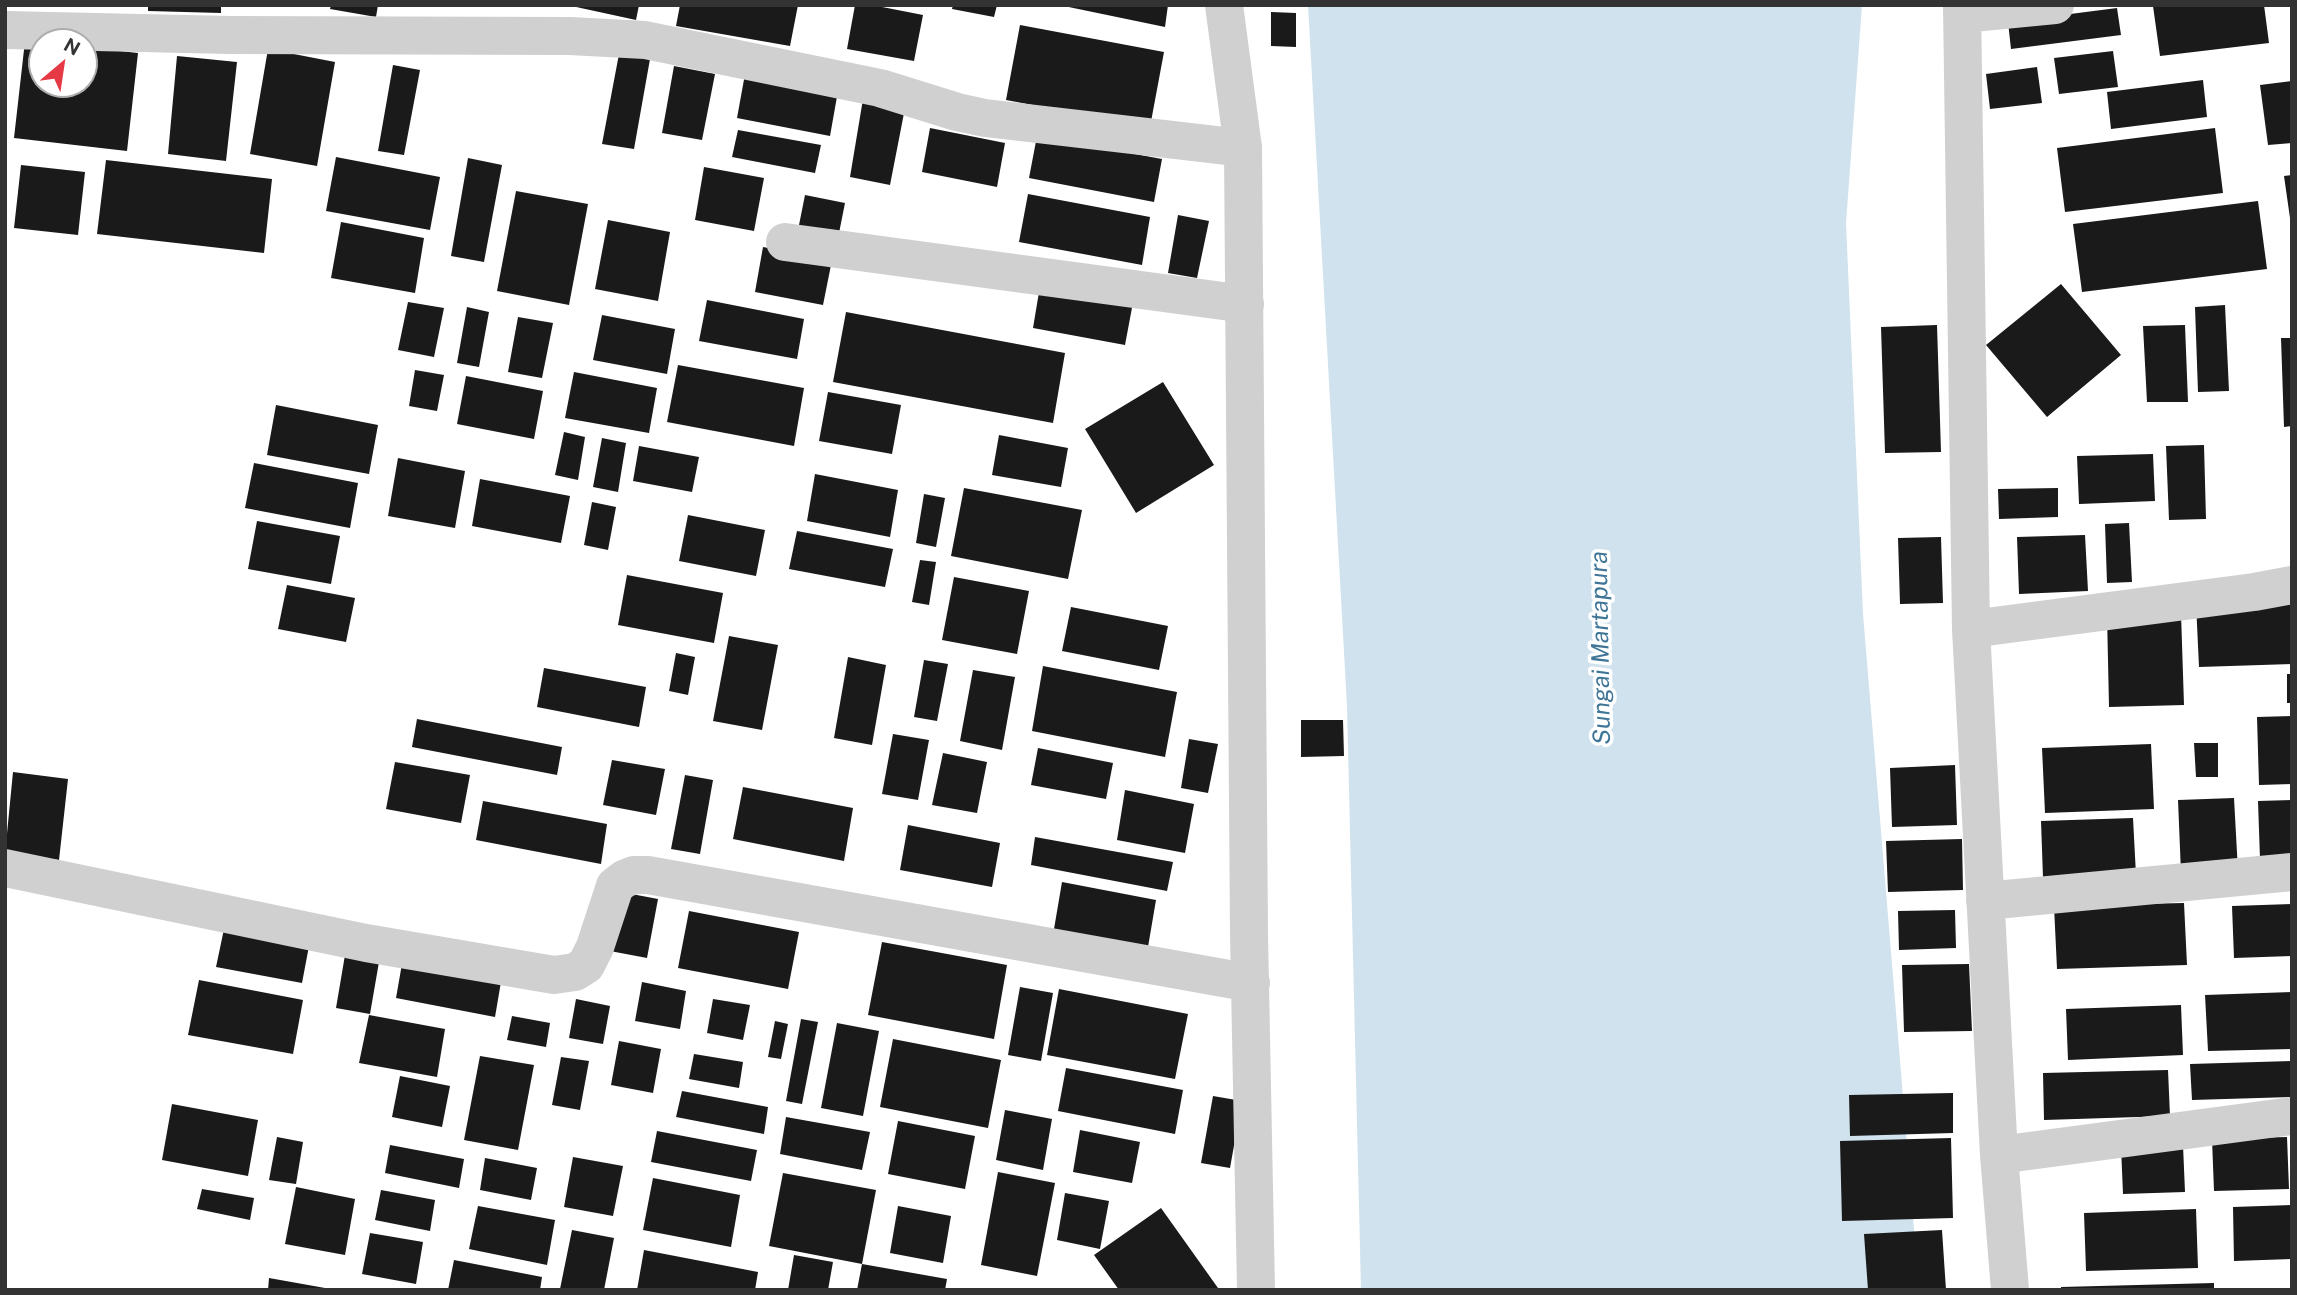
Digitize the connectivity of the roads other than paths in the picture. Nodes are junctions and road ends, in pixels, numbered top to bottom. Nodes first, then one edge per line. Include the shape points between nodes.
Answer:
1 (1224, 5) edge
2 (2055, 5) edge
3 (1962, 10) edge
4 (5, 30) edge
5 (1243, 148) junction
6 (785, 242) dead end
7 (1245, 304) junction
8 (2292, 584) edge
9 (1971, 629) junction
10 (5, 868) edge
11 (2292, 872) edge
12 (1985, 901) junction
13 (1251, 983) junction
14 (2292, 1116) edge
15 (1999, 1155) junction
16 (1256, 1290) edge
17 (2010, 1290) edge

1 - 5 street
2 - 3 street
3 - 9 street
4 - 5 street via 645,40 880,88 985,118
5 - 7 street
6 - 7 street
7 - 13 street
8 - 9 street
9 - 12 street
10 - 13 street via 366,943 554,975 586,965 615,886 624,879 648,875
11 - 12 street
12 - 15 street
13 - 16 street
14 - 15 street
15 - 17 street

